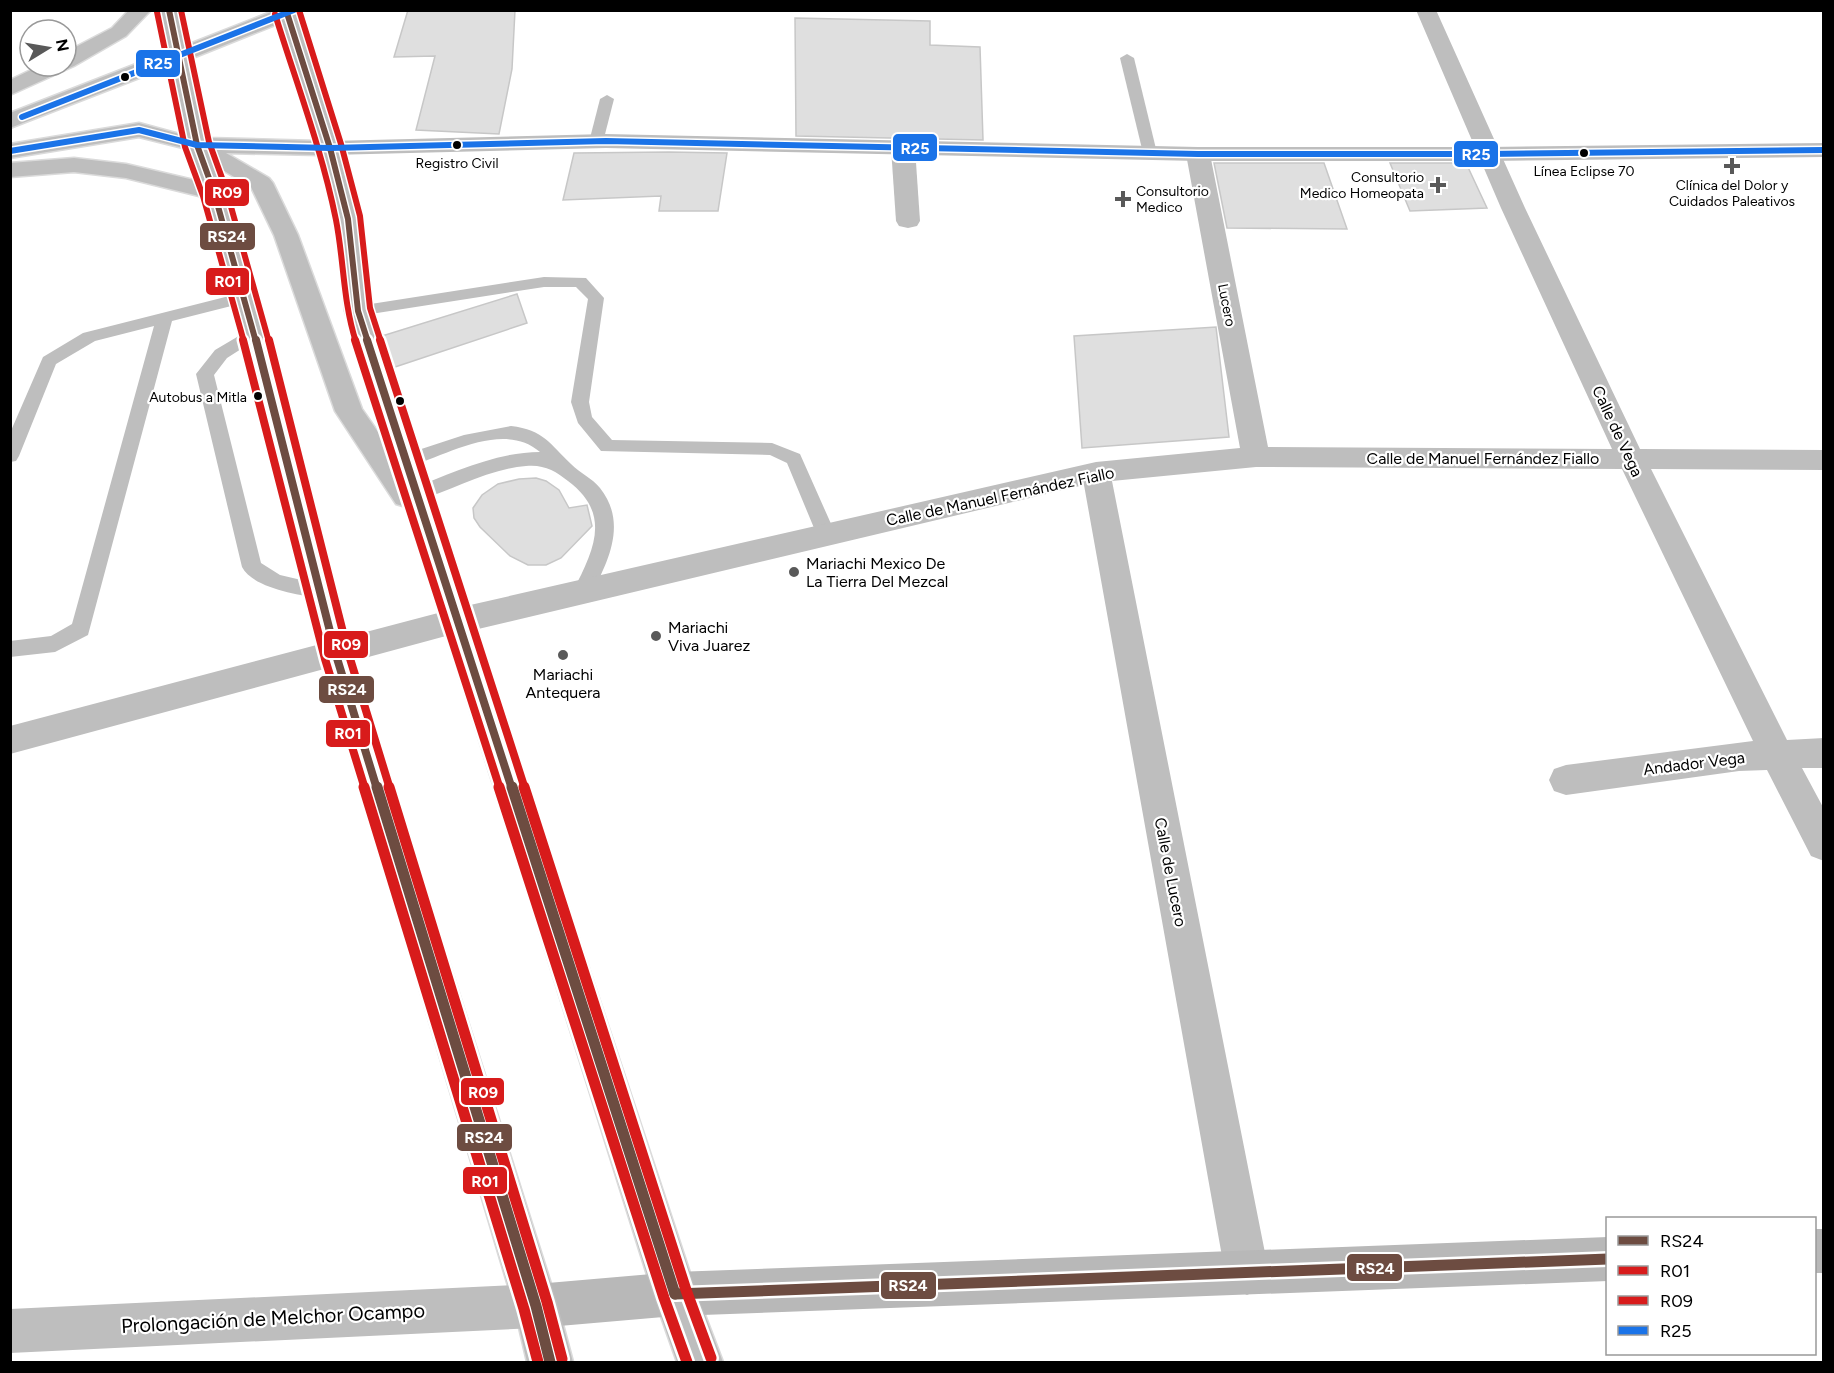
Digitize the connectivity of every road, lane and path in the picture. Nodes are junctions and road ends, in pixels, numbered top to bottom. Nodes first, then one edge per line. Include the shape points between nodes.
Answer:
1 (141, 10) edge
2 (169, 10) edge
3 (1426, 10) edge
4 (290, 11) edge
5 (78, 55) edge
6 (177, 57) junction
7 (1127, 57) dead end
8 (32, 78) edge
9 (10, 89) edge
10 (607, 99) dead end
11 (10, 121) edge
12 (596, 142) junction
13 (197, 145) junction
14 (330, 148) junction
15 (903, 148) junction
16 (1824, 150) edge
17 (10, 151) edge
18 (1150, 153) junction
19 (1198, 154) junction
20 (1487, 154) junction
21 (10, 170) edge
22 (214, 192) junction
23 (908, 220) dead end
24 (245, 297) junction
25 (358, 311) junction
26 (165, 317) junction
27 (254, 333) junction
28 (10, 456) edge
29 (1256, 457) junction
30 (1630, 458) junction
31 (1824, 460) edge
32 (406, 461) junction
33 (565, 468) junction
34 (1096, 472) junction
35 (417, 494) junction
36 (427, 527) junction
37 (826, 535) junction
38 (320, 591) junction
39 (583, 591) junction
40 (457, 621) junction
41 (10, 649) edge
42 (336, 655) junction
43 (10, 740) edge
44 (1824, 753) edge
45 (1776, 755) junction
46 (1566, 780) dead end
47 (1824, 845) edge
48 (1606, 1259) edge
49 (1247, 1273) junction
50 (675, 1294) junction
51 (536, 1306) junction
52 (10, 1330) edge
53 (550, 1362) edge
54 (700, 1362) edge

1 - 5 street via 118,33
2 - 6 street
3 - 20 street, Calle de Vega
4 - 6 street
4 - 14 street
6 - 11 street
6 - 13 street
7 - 18 lane
8 - 9 street
10 - 12 lane
12 - 14 street
12 - 15 street
13 - 14 street
13 - 17 street via 139,130
13 - 22 street
13 - 36 street via 261,183 286,235 349,411
14 - 25 street via 348,219
15 - 18 street
15 - 23 street
16 - 20 street
18 - 19 street
19 - 20 street
19 - 29 street, Lucero
20 - 30 street, Calle de Vega
21 - 22 street via 74,165 126,171
22 - 24 street
24 - 26 lane
24 - 27 street
25 - 32 street
25 - 37 lane via 544,282 580,282 596,298 580,402 584,419 607,446 772,448 794,459
26 - 28 lane via 89,337 49,361
26 - 41 lane via 81,629 55,644
27 - 38 street
27 - 38 lane via 221,354 205,374 252,567 275,581
29 - 30 street, Calle de Manuel Fernández Fiallo
29 - 34 street, Calle de Manuel Fernández Fiallo
30 - 31 street, Calle de Manuel Fernández Fiallo
30 - 45 street, Calle de Vega
32 - 33 lane via 489,436 522,434 543,443
32 - 35 street
33 - 35 lane via 540,459 511,462
33 - 39 lane via 597,496 604,512 607,533
34 - 37 street, Calle de Manuel Fernández Fiallo
34 - 49 street, Calle de Lucero
35 - 36 street
36 - 40 street
37 - 39 street, Calle de Manuel Fernández Fiallo
38 - 42 street
39 - 40 street, Calle de Manuel Fernández Fiallo
40 - 42 street, Calle de Manuel Fernández Fiallo
40 - 50 street
42 - 43 street, Calle de Manuel Fernández Fiallo
42 - 51 street
44 - 45 street, Andador Vega
45 - 46 street, Andador Vega via 1740,756
45 - 47 street, Calle de Vega
48 - 49 main road
49 - 50 main road
50 - 51 main road
50 - 54 street
51 - 52 street, Prolongación de Melchor Ocampo
51 - 53 street

